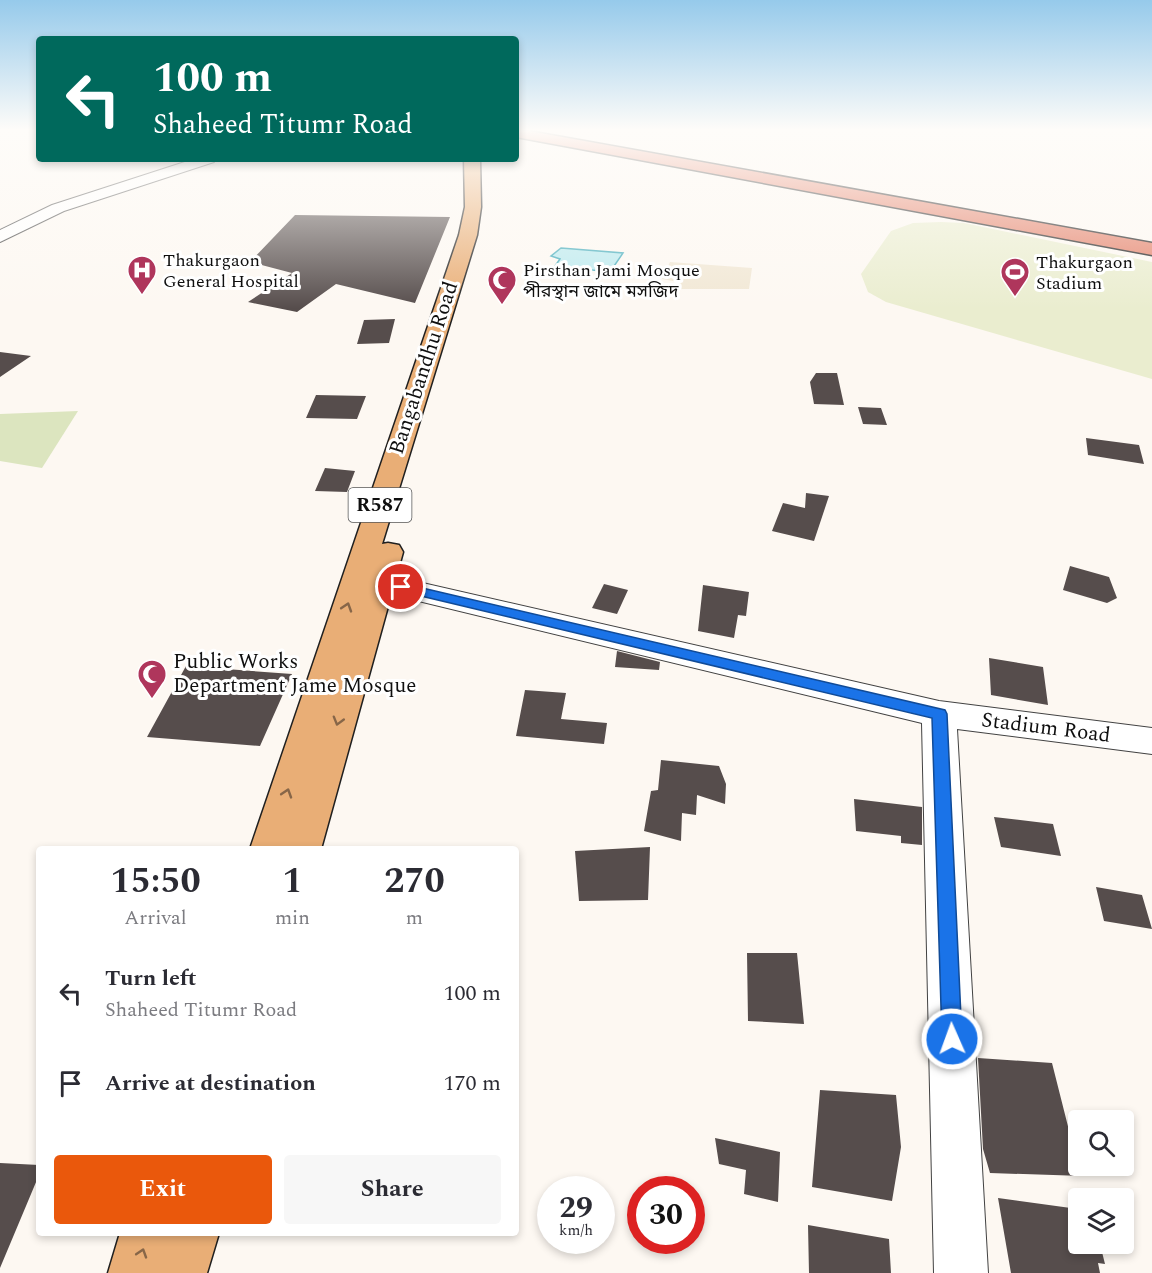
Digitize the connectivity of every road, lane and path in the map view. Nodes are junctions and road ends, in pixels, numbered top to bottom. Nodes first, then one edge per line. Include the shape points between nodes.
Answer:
1 (112, 190) edge
2 (473, 190) edge
3 (485, 190) edge
4 (835, 190) edge
5 (0, 237) edge
6 (1152, 249) edge
7 (378, 582) junction
8 (939, 714) junction
9 (1152, 741) edge
10 (271, 846) edge
11 (302, 846) edge
12 (147, 1236) edge
13 (190, 1236) edge
14 (136, 1273) edge
15 (179, 1273) edge
16 (961, 1273) edge

1 - 5 street via 58,208
10 -> 2 main road, Bangabandhu Road / R587 via 468,235
3 - 7 main road, Bangabandhu Road / R587 via 482,235
4 - 6 highway
7 - 8 street, Stadium Road
7 -> 11 main road, Bangabandhu Road / R587
8 - 9 street, Stadium Road
8 - 16 street
14 -> 12 main road
13 - 15 main road

